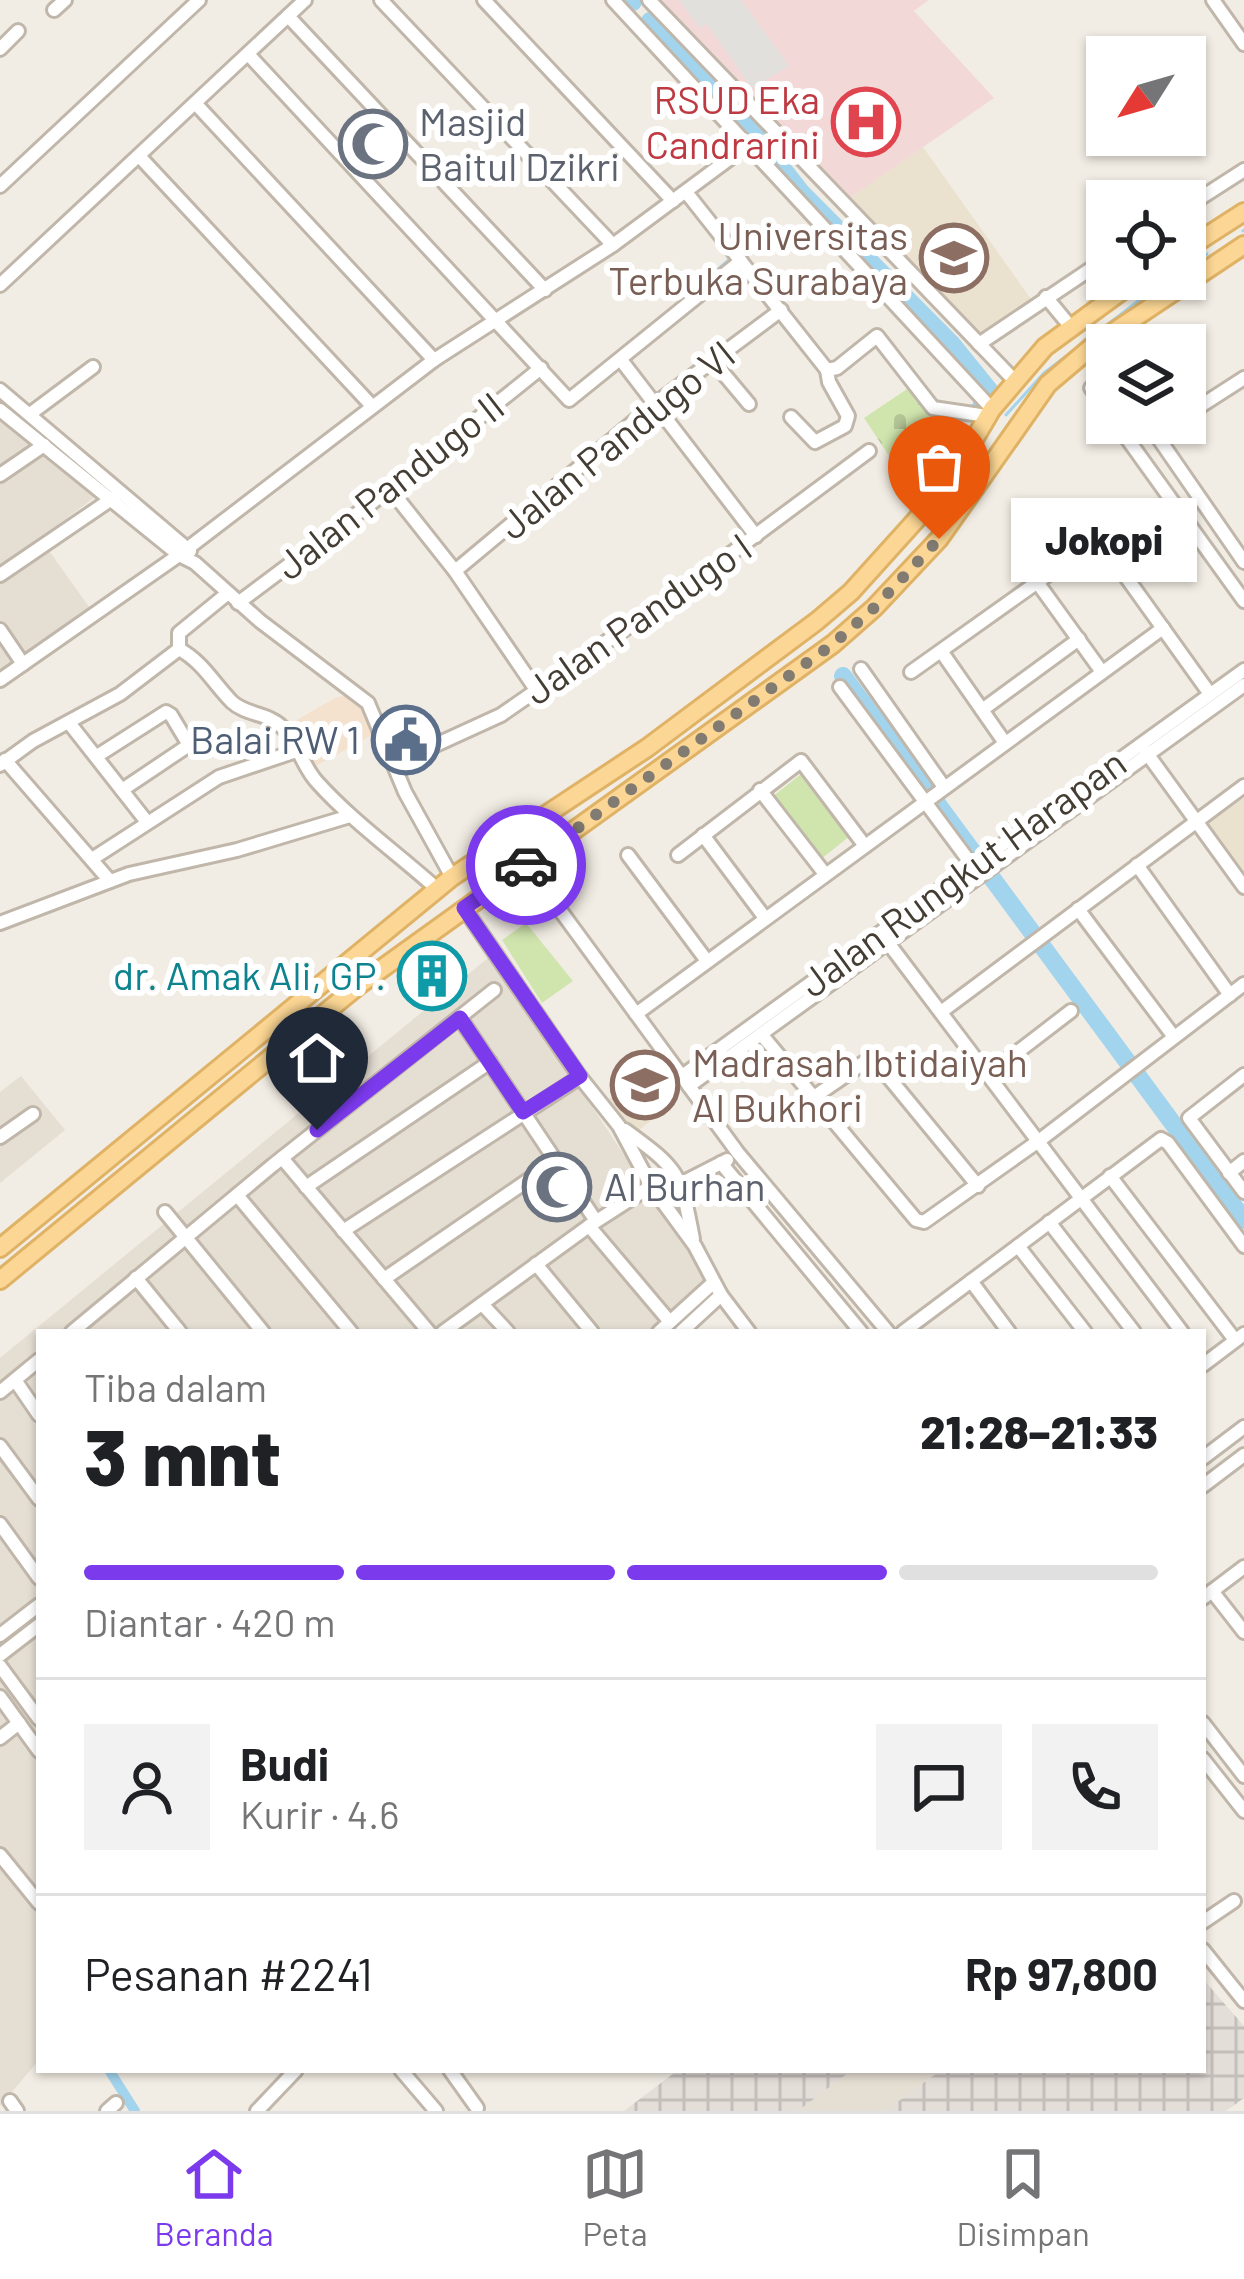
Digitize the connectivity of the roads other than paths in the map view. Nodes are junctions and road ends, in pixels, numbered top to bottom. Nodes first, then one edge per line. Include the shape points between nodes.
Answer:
1 (199, 0) edge
2 (305, 0) edge
3 (381, 0) edge
4 (484, 0) edge
5 (613, 0) edge
6 (648, 0) edge
7 (1213, 0) edge
8 (288, 16) junction
9 (630, 18) junction
10 (18, 31) dead end
11 (1244, 44) edge
12 (0, 49) edge
13 (248, 54) junction
14 (195, 103) junction
15 (748, 145) junction
16 (140, 156) junction
17 (1244, 170) edge
18 (0, 185) edge
19 (686, 192) junction
20 (1206, 194) edge
21 (673, 201) junction
22 (1238, 216) edge
23 (1206, 237) edge
24 (1206, 238) edge
25 (1244, 243) edge
26 (613, 244) junction
27 (738, 258) junction
28 (1216, 263) junction
29 (1086, 271) edge
30 (0, 285) edge
31 (545, 290) junction
32 (1046, 297) junction
33 (1108, 300) edge
34 (781, 310) junction
35 (498, 321) junction
36 (1125, 324) edge
37 (1070, 326) junction
38 (979, 344) junction
39 (1086, 352) edge
40 (434, 360) junction
41 (621, 360) junction
42 (713, 361) junction
43 (93, 368) dead end
44 (541, 368) junction
45 (827, 370) junction
46 (1244, 379) edge
47 (1014, 380) junction
48 (0, 390) edge
49 (1206, 403) edge
50 (655, 404) junction
51 (748, 404) dead end
52 (372, 406) junction
53 (986, 406) junction
54 (0, 410) edge
55 (30, 414) junction
56 (791, 417) dead end
57 (1131, 444) edge
58 (1162, 444) edge
59 (44, 445) junction
60 (868, 451) dead end
61 (0, 475) edge
62 (390, 489) junction
63 (116, 495) junction
64 (1076, 507) dead end
65 (756, 536) junction
66 (184, 552) junction
67 (1067, 561) dead end
68 (1244, 562) edge
69 (455, 572) junction
70 (0, 575) edge
71 (1037, 582) junction
72 (233, 598) junction
73 (1244, 601) edge
74 (1163, 628) junction
75 (0, 631) edge
76 (1078, 639) junction
77 (179, 649) junction
78 (941, 651) junction
79 (23, 664) junction
80 (861, 669) dead end
81 (1244, 670) edge
82 (911, 672) dead end
83 (1102, 672) junction
84 (0, 680) edge
85 (1244, 685) edge
86 (840, 687) dead end
87 (537, 691) junction
88 (1210, 694) junction
89 (707, 704) junction
90 (982, 710) junction
91 (70, 724) junction
92 (724, 724) junction
93 (674, 728) junction
94 (1005, 743) junction
95 (691, 748) junction
96 (1144, 750) junction
97 (296, 751) junction
98 (97, 756) junction
99 (3, 762) edge
100 (394, 764) junction
101 (1244, 786) edge
102 (122, 790) junction
103 (760, 790) junction
104 (934, 795) junction
105 (350, 816) junction
106 (1196, 821) junction
107 (147, 823) junction
108 (703, 835) junction
109 (865, 846) junction
110 (628, 855) dead end
111 (678, 855) dead end
112 (92, 859) junction
113 (527, 865) junction
114 (982, 865) junction
115 (1137, 865) junction
116 (825, 874) junction
117 (110, 880) junction
118 (445, 883) junction
119 (1244, 887) edge
120 (464, 908) junction
121 (1078, 909) junction
122 (765, 919) junction
123 (0, 922) edge
124 (884, 937) junction
125 (707, 961) junction
126 (503, 983) junction
127 (1244, 983) edge
128 (1230, 995) junction
129 (1071, 1011) dead end
130 (941, 1012) junction
131 (636, 1014) junction
132 (460, 1018) junction
133 (761, 1034) junction
134 (1174, 1036) junction
135 (247, 1046) junction
136 (490, 1062) junction
137 (262, 1064) junction
138 (217, 1070) junction
139 (989, 1074) junction
140 (1244, 1075) edge
141 (580, 1076) junction
142 (685, 1081) junction
143 (233, 1088) junction
144 (814, 1097) junction
145 (523, 1112) junction
146 (33, 1114) dead end
147 (619, 1126) junction
148 (0, 1137) edge
149 (1040, 1140) junction
150 (738, 1153) junction
151 (282, 1158) junction
152 (556, 1162) junction
153 (722, 1162) junction
154 (1244, 1162) edge
155 (1229, 1173) junction
156 (1110, 1176) junction
157 (682, 1183) junction
158 (651, 1186) junction
159 (978, 1186) junction
160 (306, 1187) junction
161 (1244, 1192) edge
162 (237, 1195) junction
163 (1081, 1198) junction
164 (165, 1212) dead end
165 (1049, 1222) junction
166 (592, 1224) junction
167 (343, 1231) junction
168 (185, 1237) junction
169 (695, 1246) junction
170 (1018, 1246) junction
171 (1244, 1246) edge
172 (0, 1248) edge
173 (536, 1264) junction
174 (136, 1278) junction
175 (384, 1279) junction
176 (0, 1280) edge
177 (971, 1282) junction
178 (717, 1289) junction
179 (482, 1304) junction
180 (76, 1329) edge
181 (173, 1329) edge
182 (261, 1329) edge
183 (349, 1329) edge
184 (426, 1329) edge
185 (447, 1329) edge
186 (505, 1329) edge
187 (590, 1329) edge
188 (670, 1329) edge
189 (747, 1329) edge
190 (859, 1329) edge
191 (885, 1329) edge
192 (907, 1329) edge
193 (1007, 1329) edge
194 (1082, 1329) edge
195 (1132, 1329) edge
196 (1179, 1329) edge
197 (1240, 1337) edge
198 (36, 1362) edge
199 (1206, 1362) edge
200 (15, 1380) junction
201 (0, 1392) edge
202 (36, 1411) edge
203 (1244, 1427) edge
204 (0, 1446) edge
205 (1244, 1455) edge
206 (1206, 1456) edge
207 (1206, 1462) edge
208 (1216, 1476) junction
209 (1206, 1484) edge
210 (36, 1495) edge
211 (0, 1524) edge
212 (1244, 1568) edge
213 (36, 1574) edge
214 (1208, 1595) edge
215 (36, 1607) edge
216 (36, 1627) edge
217 (1244, 1632) edge
218 (0, 1635) edge
219 (0, 1655) edge
220 (0, 1666) edge
221 (0, 1697) edge
222 (4, 1714) edge
223 (36, 1716) edge
224 (19, 1723) junction
225 (1206, 1727) edge
226 (0, 1738) edge
227 (36, 1746) edge
228 (1206, 1763) edge
229 (1244, 1776) edge
230 (1244, 1811) edge
231 (0, 1855) edge
232 (36, 1899) edge
233 (1234, 1901) dead end
234 (1206, 1920) edge
235 (1206, 1954) edge
236 (1244, 2001) edge
237 (294, 2073) edge
238 (404, 2073) edge
239 (453, 2073) edge
240 (477, 2108) dead end
241 (264, 2109) edge
242 (436, 2111) edge

1 - 18 street
2 - 8 street
3 - 26 street
4 - 21 street
5 - 9 street
6 - 9 street
6 - 38 street
7 - 11 street
8 - 13 street
8 - 31 street
9 - 15 street
10 - 12 street
13 - 14 street
13 - 35 street
14 - 16 street
14 - 40 street
15 - 19 street
15 - 53 street
16 - 30 street
16 - 52 street
17 - 20 street
19 - 21 street
19 - 27 street
21 - 26 street
22 - 23 main road
22 - 25 main road via 1230,235
24 - 28 main road via 1219,243
25 - 28 main road
26 - 31 street
27 - 34 street
27 - 41 street
28 - 36 main road
29 - 32 street
31 - 35 street
32 - 37 street
32 - 38 street
33 - 37 main road
34 - 42 street, Jalan Pandugo VI
34 - 45 street
35 - 40 street
35 - 44 street
37 - 47 main road
38 - 47 street
39 - 92 main road via 1032,402 906,577 833,644
40 - 52 street
41 - 44 street via 569,400
41 - 50 street
42 - 50 street, Jalan Pandugo VI
42 - 51 street
43 - 55 street
44 - 62 street, Jalan Pandugo II
45 - 53 street via 877,336 933,409
45 - 56 street via 845,426 815,442
46 - 49 street
47 - 53 main road
48 - 55 street
50 - 65 street
50 - 69 street, Jalan Pandugo VI
52 - 66 street
53 - 89 main road via 956,470 850,592
54 - 59 street
55 - 63 street
57 - 73 street
58 - 68 street
59 - 61 street
59 - 63 street
60 - 65 street, Jalan Pandugo I
62 - 69 street
62 - 72 street, Jalan Pandugo II
63 - 66 street
63 - 70 street
64 - 74 street
65 - 87 street, Jalan Pandugo I
66 - 72 street
66 - 79 street
67 - 71 street
69 - 87 street
71 - 76 street
71 - 78 street
72 - 77 street, Jalan Pandugo II via 179,633
72 - 100 street via 368,703
74 - 83 street
74 - 88 street
75 - 79 street
76 - 83 street
76 - 90 street
77 - 91 street
77 - 97 street via 237,707 283,728
78 - 82 street
78 - 90 street
79 - 84 street
80 - 104 street
81 - 88 street, Jalan Rungkut Harapan
83 - 94 street
85 - 96 street, Jalan Rungkut Harapan
86 - 104 street
87 - 100 street, Jalan Pandugo I
88 - 96 street, Jalan Rungkut Harapan
89 - 92 main road via 710,722
89 - 93 main road
90 - 94 street
91 - 98 street
91 - 99 street
92 - 95 main road
93 - 95 main road via 689,734
93 - 118 main road
94 - 104 street
95 - 113 main road
96 - 106 street
96 - 114 street, Jalan Rungkut Harapan
97 - 105 street
97 - 107 street via 218,777
98 - 102 street
98 - 102 street via 171,715 190,745
99 - 112 street
100 - 118 street
101 - 106 street
102 - 107 street
103 - 108 street
103 - 109 street via 801,761
103 - 116 street
104 - 109 street
104 - 114 street
105 - 117 street
105 - 118 street
106 - 115 street
106 - 119 street
107 - 112 street
108 - 111 street
108 - 122 street
109 - 116 street
110 - 125 street
112 - 117 street
113 - 120 main road
113 - 131 street
114 - 124 street, Jalan Rungkut Harapan
115 - 121 street
115 - 128 street
116 - 122 street
117 - 123 street
118 - 135 main road
120 - 126 street
120 - 137 main road
121 - 130 street
121 - 134 street
122 - 125 street
124 - 130 street
124 - 133 street, Jalan Rungkut Harapan
124 - 142 street, Jalan Rungkut Harapan
125 - 131 street
126 - 132 street
126 - 141 street
127 - 128 street
128 - 134 street
129 - 139 street
130 - 139 street
131 - 142 street
132 - 136 street
132 - 151 street
133 - 142 street, Jalan Rungkut Harapan
133 - 144 street
134 - 149 street
135 - 137 main road via 250,1063
135 - 138 main road
136 - 145 street
136 - 160 street
137 - 143 main road
138 - 143 main road via 230,1075
138 - 172 main road
139 - 149 street
140 - 155 street via 1189,1118
141 - 145 street
141 - 147 street
142 - 150 street
143 - 176 main road
144 - 159 street via 919,1222
144 - 159 street via 872,1057
145 - 152 street
145 - 167 street
146 - 148 street
147 - 157 street via 667,1161
147 - 158 street
149 - 159 street
149 - 163 street
150 - 153 street
150 - 191 street
151 - 160 street
151 - 162 street
152 - 166 street
152 - 175 street
153 - 157 street
153 - 190 street
154 - 155 street
155 - 161 street
156 - 163 street
156 - 171 street via 1160,1139 1168,1143
156 - 197 street
157 - 169 street
158 - 166 street
158 - 169 street
160 - 167 street
162 - 168 street
162 - 183 street
163 - 165 street
163 - 196 street
164 - 168 street
165 - 170 street
165 - 195 street
166 - 173 street
166 - 188 street
167 - 175 street
168 - 174 street
168 - 182 street
169 - 178 street
170 - 177 street
170 - 194 street
173 - 179 street
173 - 187 street
174 - 180 street
174 - 181 street
175 - 184 street
177 - 192 street
177 - 193 street
178 - 188 street
178 - 189 street
179 - 185 street
179 - 186 street
197 - 199 street
198 - 200 street
200 - 201 street
200 - 202 street
203 - 206 street
204 - 210 street
205 - 208 street
207 - 208 street
208 - 209 street
211 - 213 street
212 - 214 street
214 - 217 street
215 - 218 street
216 - 219 street
220 - 223 street
221 - 222 street
222 - 224 street
224 - 226 street
224 - 227 street
225 - 229 street
228 - 230 street
231 - 232 street
233 - 234 street
235 - 236 street
237 - 241 street
238 - 242 street
239 - 240 street

